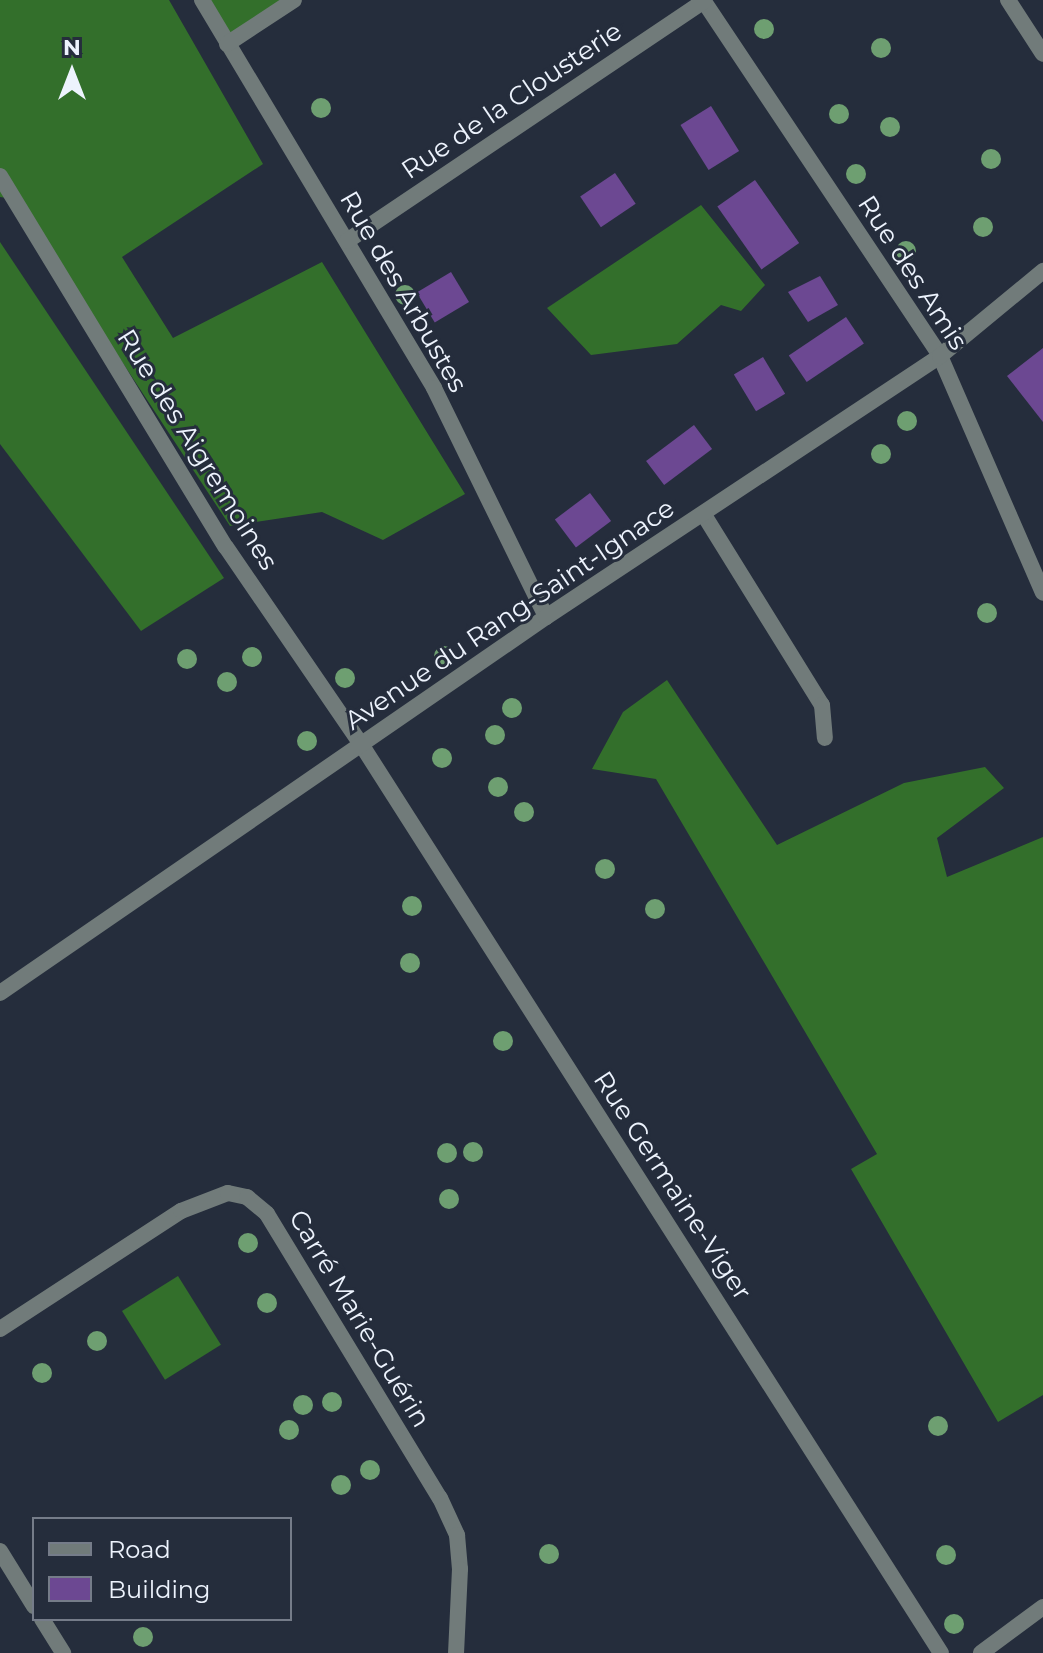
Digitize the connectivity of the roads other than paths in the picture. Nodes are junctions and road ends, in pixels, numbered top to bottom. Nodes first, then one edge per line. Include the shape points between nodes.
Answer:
1 (202, 0) edge
2 (294, 0) edge
3 (1008, 0) edge
4 (703, 1) edge
5 (227, 44) junction
6 (1043, 54) edge
7 (0, 176) edge
8 (347, 241) junction
9 (1043, 271) edge
10 (940, 356) junction
11 (704, 515) junction
12 (1043, 593) edge
13 (546, 617) junction
14 (825, 738) dead end
15 (361, 744) junction
16 (0, 993) edge
17 (0, 1329) edge
18 (0, 1551) edge
19 (32, 1603) edge
20 (1043, 1607) edge
21 (43, 1621) edge
22 (63, 1653) edge
23 (456, 1653) edge
24 (941, 1653) edge
25 (981, 1653) edge

1 - 5 street, Rue des Arbustes
2 - 5 street
3 - 6 street
4 - 8 street, Rue de la Clousterie
4 - 10 street, Rue des Amis
5 - 8 street, Rue des Arbustes
7 - 15 street, Rue des Aigremoines via 226,547
8 - 13 street, Rue des Arbustes via 434,388
9 - 10 street, Avenue du Rang-Saint-Ignace
10 - 11 street, Avenue du Rang-Saint-Ignace
10 - 12 street, Rue des Amis
11 - 13 street, Avenue du Rang-Saint-Ignace
11 - 14 street via 822,705
13 - 15 street, Avenue du Rang-Saint-Ignace
15 - 16 street, Avenue du Rang-Saint-Ignace
15 - 24 street, Rue Germaine-Viger
17 - 23 street, Carré Marie-Guérin via 205,1198 228,1193 247,1197 267,1214 440,1498 457,1535
18 - 19 street
20 - 25 street
21 - 22 street

